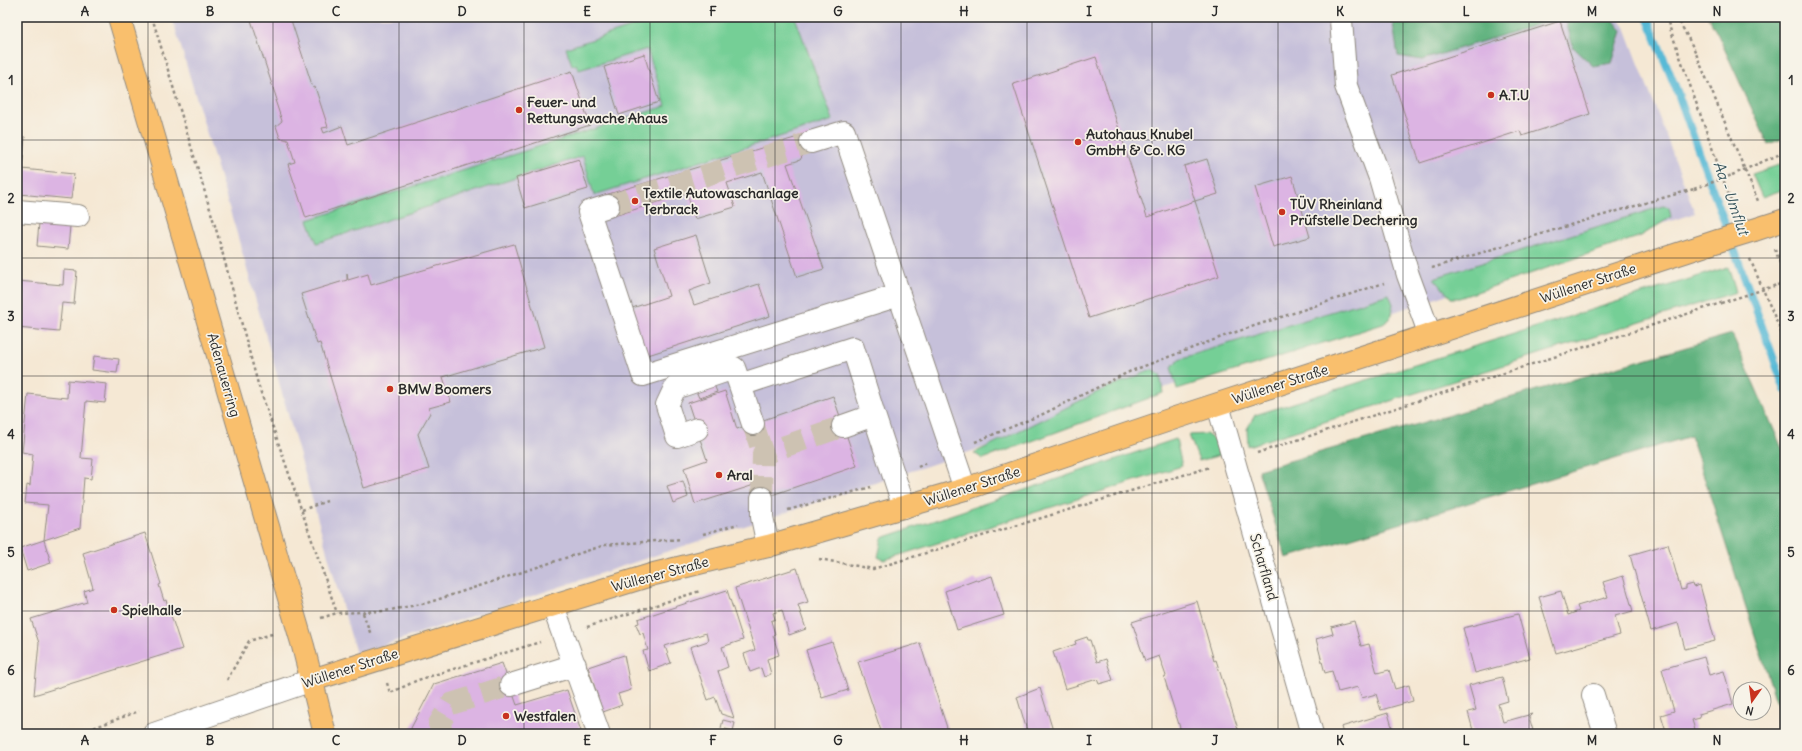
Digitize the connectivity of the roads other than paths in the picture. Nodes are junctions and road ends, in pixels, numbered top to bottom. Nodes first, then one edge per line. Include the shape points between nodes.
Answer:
1 (119, 17) edge
2 (1339, 17) edge
3 (811, 142) tunnel mouth
4 (608, 206) tunnel mouth
5 (17, 211) edge
6 (78, 216) dead end
7 (1769, 225) edge
8 (899, 295) junction
9 (1430, 335) junction
10 (740, 385) junction
11 (1218, 405) junction
12 (874, 415) junction
13 (753, 424) tunnel mouth
14 (843, 426) tunnel mouth
15 (697, 429) dead end
16 (965, 489) junction
17 (762, 498) tunnel mouth
18 (904, 507) junction
19 (768, 546) junction
20 (553, 606) junction
21 (575, 665) junction
22 (312, 680) junction
23 (511, 685) tunnel mouth
24 (1593, 695) dead end
25 (1306, 732) edge
26 (154, 734) edge
27 (325, 734) edge
28 (599, 734) edge
29 (1605, 734) edge

1 - 22 main road, Adenauerring
2 - 9 street via 1342,20 1346,86 1380,178 1408,275
3 - 8 street via 844,132
4 - 8 street via 589,212 643,375
5 - 6 street
7 - 9 main road, Wüllener Straße, bridge
8 - 16 street
9 - 11 main road, Wüllener Straße
10 - 12 street via 854,348
10 - 13 street
10 - 15 street via 734,368 675,388 667,405 677,436
11 - 16 main road, Wüllener Straße
11 - 25 street, Scharfland
12 - 14 street
12 - 18 street
16 - 18 main road, Wüllener Straße
17 - 19 street via 762,517
18 - 19 main road, Wüllener Straße
19 - 20 main road, Wüllener Straße via 654,574
20 - 21 street
20 - 22 main road, Wüllener Straße
21 - 23 street
21 - 28 street
22 - 26 street, Wüllener Straße
22 - 27 main road, Adenauerring
24 - 29 street

